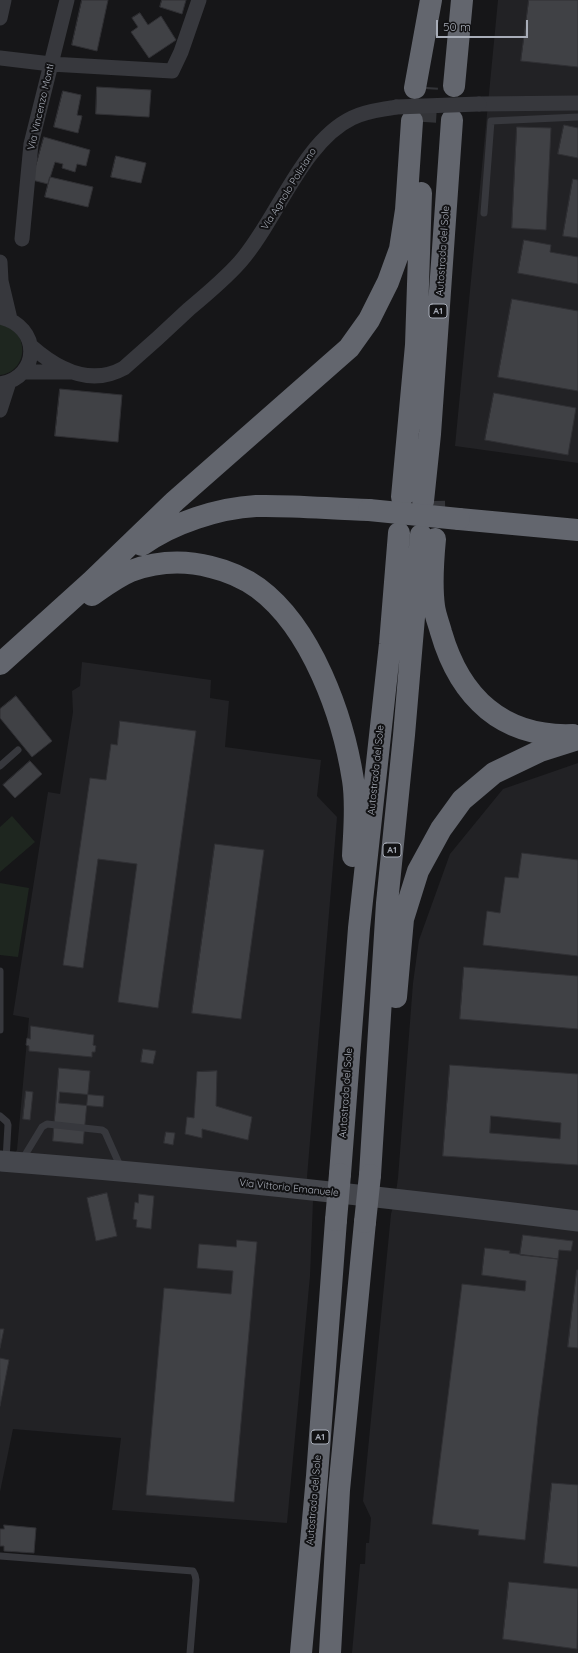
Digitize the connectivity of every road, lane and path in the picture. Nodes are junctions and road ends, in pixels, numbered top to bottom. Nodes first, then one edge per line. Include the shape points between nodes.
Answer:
1 (4, 0) edge
2 (67, 0) edge
3 (199, 0) edge
4 (431, 0) edge
5 (435, 0) edge
6 (462, 0) edge
7 (0, 18) edge
8 (0, 58) edge
9 (51, 64) junction
10 (454, 86) dead end
11 (578, 103) edge
12 (578, 117) edge
13 (452, 120) dead end
14 (484, 213) dead end
15 (22, 239) dead end
16 (0, 262) edge
17 (0, 282) edge
18 (5, 318) edge
19 (31, 346) junction
20 (23, 372) junction
21 (71, 372) junction
22 (5, 383) edge
23 (0, 410) edge
24 (402, 497) dead end
25 (428, 501) tunnel mouth
26 (578, 530) edge
27 (399, 533) dead end
28 (92, 581) junction
29 (37, 633) junction
30 (2, 660) edge
31 (578, 735) edge
32 (578, 739) edge
33 (18, 750) dead end
34 (0, 766) edge
35 (359, 928) junction
36 (0, 971) edge
37 (0, 1030) edge
38 (0, 1116) edge
39 (9, 1162) edge
40 (121, 1170) junction
41 (371, 1170) junction
42 (578, 1221) edge
43 (0, 1556) edge
44 (190, 1653) edge
45 (301, 1653) edge
46 (330, 1653) edge

1 - 7 street
2 - 9 street, Via Vincenzo Monti
3 - 9 street via 172,71
4 - 5 highway via 421,87
6 - 10 highway
8 - 9 street
9 - 15 street, Via Vincenzo Monti via 31,144
11 - 21 street, Via Agnolo Poliziano, bridge via 396,107 352,118 335,128 319,143 265,229 240,262 137,357 124,368 105,376 90,377
12 - 14 lane via 491,121
13 - 25 highway, Autostrada del Sole / A1 via 430,434
16 - 17 street
17 - 18 street
18 - 19 street via 24,330
19 - 20 street via 31,355
19 - 21 street, Via Agnolo Poliziano via 42,356
20 - 21 street, Via Agnolo Poliziano
20 - 22 street
22 - 23 street
24 - 28 highway, A1 via 416,345 422,152 418,122 400,249 388,282 369,320 349,348 175,501
26 - 28 highway, bridge via 369,510 255,506 220,512 183,523 144,543
27 - 35 highway, Autostrada del Sole / A1 via 390,644
28 - 29 highway
29 - 30 highway
29 - 35 highway via 115,579 164,562 198,564 218,569 246,580 274,602 294,626 324,679 334,703 348,755 355,810 353,862
31 - 41 highway, A1 via 536,733 508,723 488,710 463,683 446,649 434,606 433,562 428,535 387,903
32 - 41 highway via 540,752 494,773 462,800 441,828 418,871 403,919 384,1120
33 - 34 lane
35 - 45 highway, Autostrada del Sole / A1, bridge
36 - 37 lane
38 - 39 lane via 8,1125
39 - 40 main road, Via Vittorio Emanuele
39 - 40 lane via 47,1124 102,1130
40 - 42 main road, Via Vittorio Emanuele via 462,1206
41 - 46 highway, A1, bridge via 339,1490
43 - 44 lane via 193,1571 196,1580

